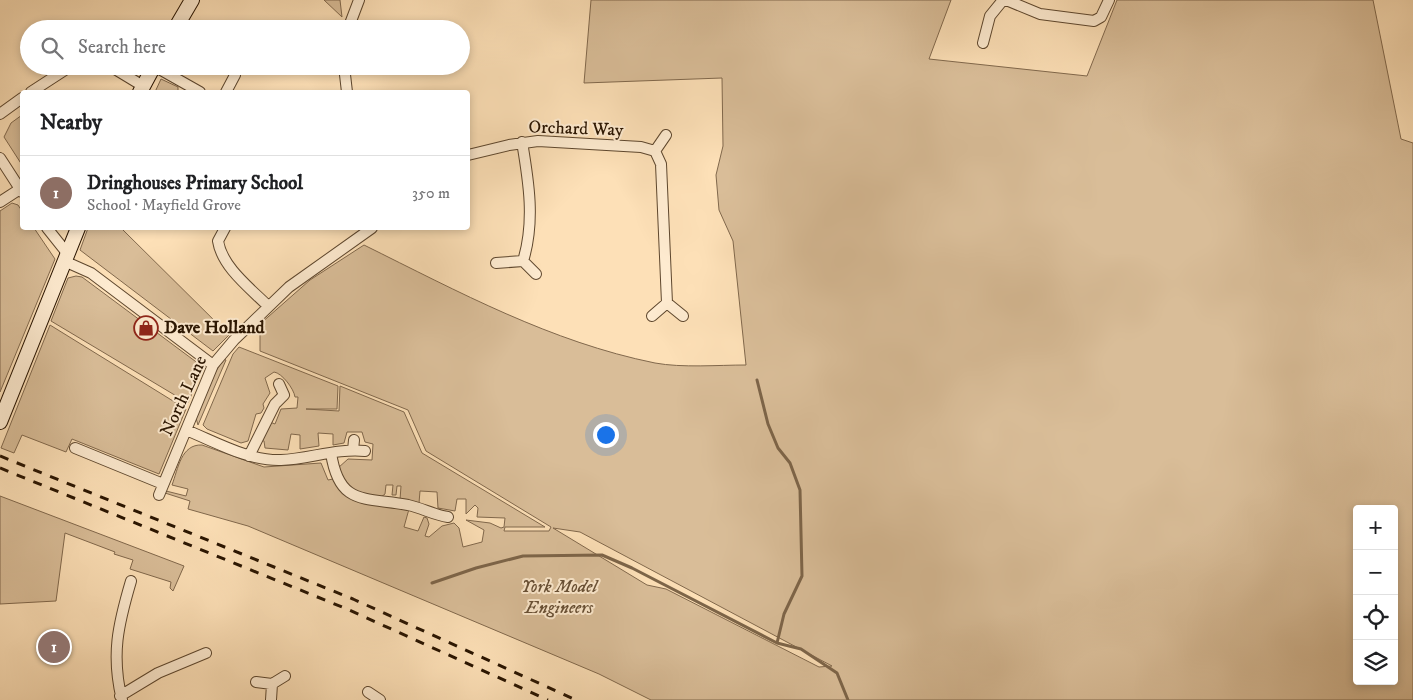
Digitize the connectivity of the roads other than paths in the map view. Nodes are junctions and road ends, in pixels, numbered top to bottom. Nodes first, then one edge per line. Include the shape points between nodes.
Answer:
1 (192, 0) edge
2 (359, 0) edge
3 (1005, 0) edge
4 (1109, 0) edge
5 (181, 20) edge
6 (351, 20) edge
7 (982, 43) dead end
8 (57, 75) edge
9 (122, 75) edge
10 (149, 75) edge
11 (170, 75) edge
12 (345, 75) edge
13 (235, 76) dead end
14 (141, 89) edge
15 (34, 90) edge
16 (196, 90) edge
17 (227, 90) edge
18 (346, 90) edge
19 (20, 99) edge
20 (0, 114) edge
21 (666, 135) dead end
22 (522, 142) junction
23 (655, 151) junction
24 (470, 155) edge
25 (0, 158) edge
26 (20, 188) edge
27 (20, 191) edge
28 (0, 202) edge
29 (49, 230) edge
30 (77, 230) edge
31 (224, 230) edge
32 (369, 230) edge
33 (65, 257) junction
34 (523, 261) junction
35 (496, 263) dead end
36 (536, 274) dead end
37 (667, 304) junction
38 (268, 306) junction
39 (652, 316) dead end
40 (682, 316) dead end
41 (213, 364) junction
42 (279, 384) dead end
43 (0, 422) edge
44 (186, 430) junction
45 (75, 448) dead end
46 (365, 451) dead end
47 (331, 452) junction
48 (249, 456) junction
49 (163, 484) junction
50 (159, 495) dead end
51 (448, 517) dead end
52 (131, 581) dead end
53 (206, 653) dead end
54 (285, 676) dead end
55 (256, 682) dead end
56 (272, 684) junction
57 (368, 692) dead end
58 (121, 698) edge
59 (271, 700) edge
60 (380, 700) edge

1 - 5 street
2 - 6 street
3 - 4 street via 1040,14 1094,21 1101,17
3 - 7 street via 990,16
8 - 15 street
9 - 14 street
10 - 14 street
11 - 16 street
12 - 18 street
13 - 17 street
19 - 20 street
21 - 23 street
22 - 23 street, Orchard Way via 641,147
22 - 24 street, Orchard Way
22 - 34 street via 531,194 528,244
23 - 37 street via 661,164
25 - 26 street
27 - 28 street
29 - 33 street
30 - 33 street
31 - 38 street via 218,241 223,256 242,281
32 - 38 street, North Lane via 305,274
33 - 41 street
33 - 43 street
34 - 35 street
34 - 36 street
37 - 39 street
37 - 40 street
38 - 41 street, North Lane
41 - 44 street, North Lane
42 - 48 street via 284,395 275,404
44 - 48 street
44 - 49 street, North Lane
45 - 49 street
46 - 47 street via 354,445
47 - 48 street via 282,460
47 - 51 street via 337,478 349,493 364,499 426,509 437,516
49 - 50 street, North Lane
52 - 58 street via 116,650 116,682
53 - 58 street via 158,673
54 - 56 street
55 - 56 street
56 - 59 street
57 - 60 street

